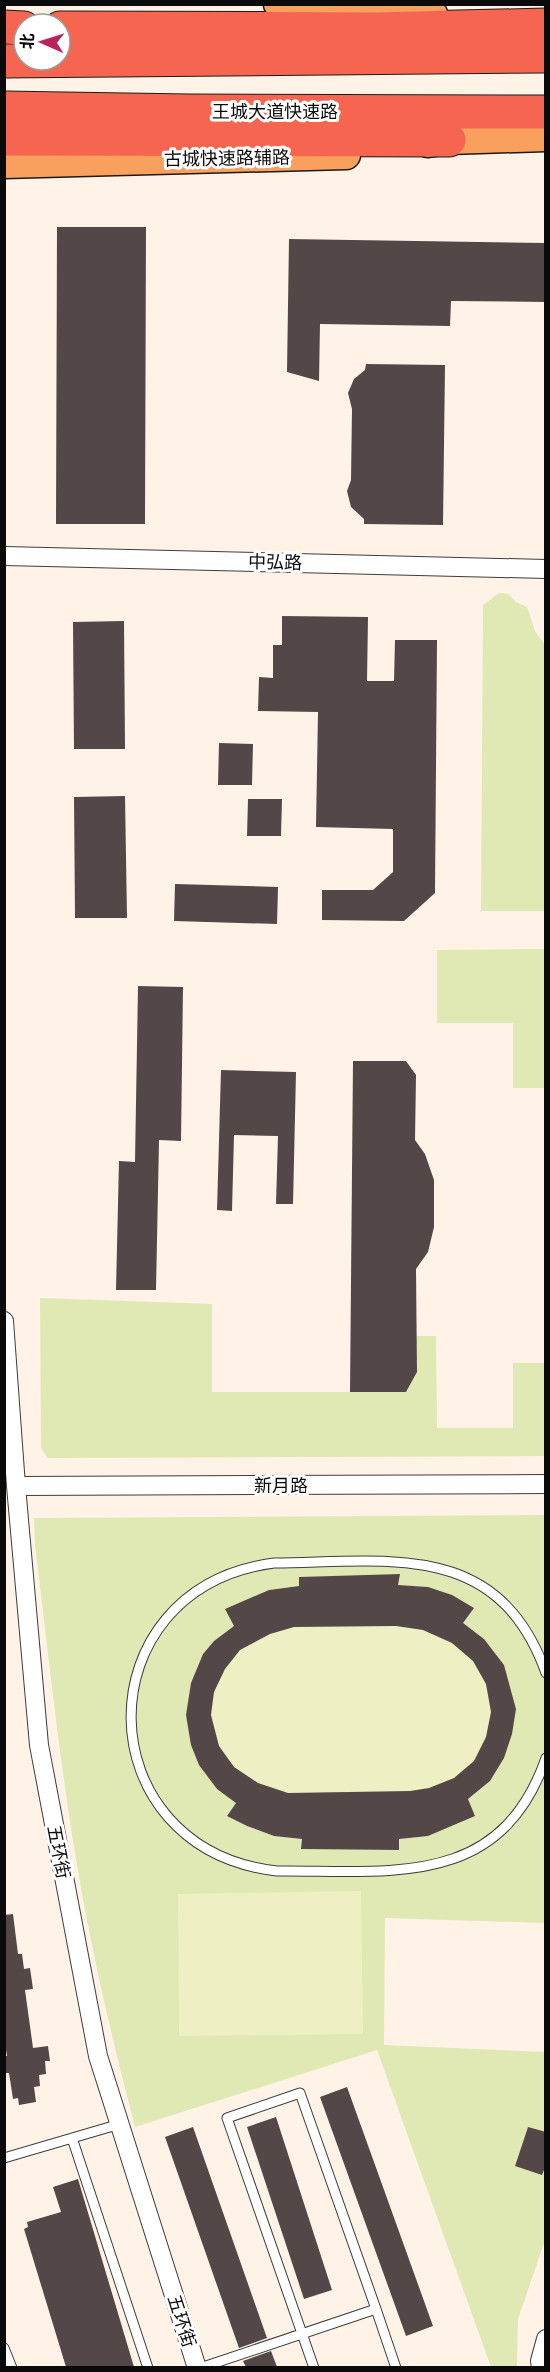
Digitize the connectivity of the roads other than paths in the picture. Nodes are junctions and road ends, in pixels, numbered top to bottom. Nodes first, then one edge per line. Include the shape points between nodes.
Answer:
1 (278, 4) edge
2 (546, 23) edge
3 (72, 28) edge
4 (374, 29) junction
5 (546, 56) edge
6 (187, 59) junction
7 (4, 61) edge
8 (189, 111) junction
9 (546, 112) edge
10 (5, 137) edge
11 (546, 137) edge
12 (448, 140) junction
13 (4, 556) edge
14 (546, 569) edge
15 (4, 1321) edge
16 (546, 1484) edge
17 (16, 1486) junction
18 (546, 1673) edge
19 (546, 1758) edge
20 (120, 2124) junction
21 (72, 2138) junction
22 (4, 2158) edge
23 (376, 2309) junction
24 (302, 2333) junction
25 (546, 2339) edge
26 (4, 2348) edge
27 (12, 2367) edge
28 (148, 2367) edge
29 (199, 2367) edge
30 (314, 2367) edge
31 (396, 2367) edge
32 (541, 2367) edge

1 - 2 main road
2 - 4 highway
3 - 4 highway
4 - 6 highway
5 - 6 highway
6 - 7 highway
8 - 9 highway, 王城大道快速路
8 - 10 highway, 王城大道快速路
8 - 12 highway
10 - 12 highway
11 - 12 main road
13 - 14 street, 中弘路
15 - 17 street, 五环街
16 - 17 street, 新月路
17 - 20 street, 五环街 via 39,1745 98,2056
18 - 19 lane via 529,1635 502,1603 449,1570 408,1562 274,1563 218,1577 172,1611 141,1659 130,1715 141,1773 172,1823 220,1857 277,1871 412,1869 452,1860 489,1840 512,1819 530,1794
20 - 21 lane
20 - 29 street, 五环街
21 - 22 lane
21 - 28 lane
23 - 24 lane
23 - 24 lane via 300,2093 227,2118
23 - 31 lane
24 - 29 lane
24 - 30 lane
25 - 32 street
26 - 27 lane

